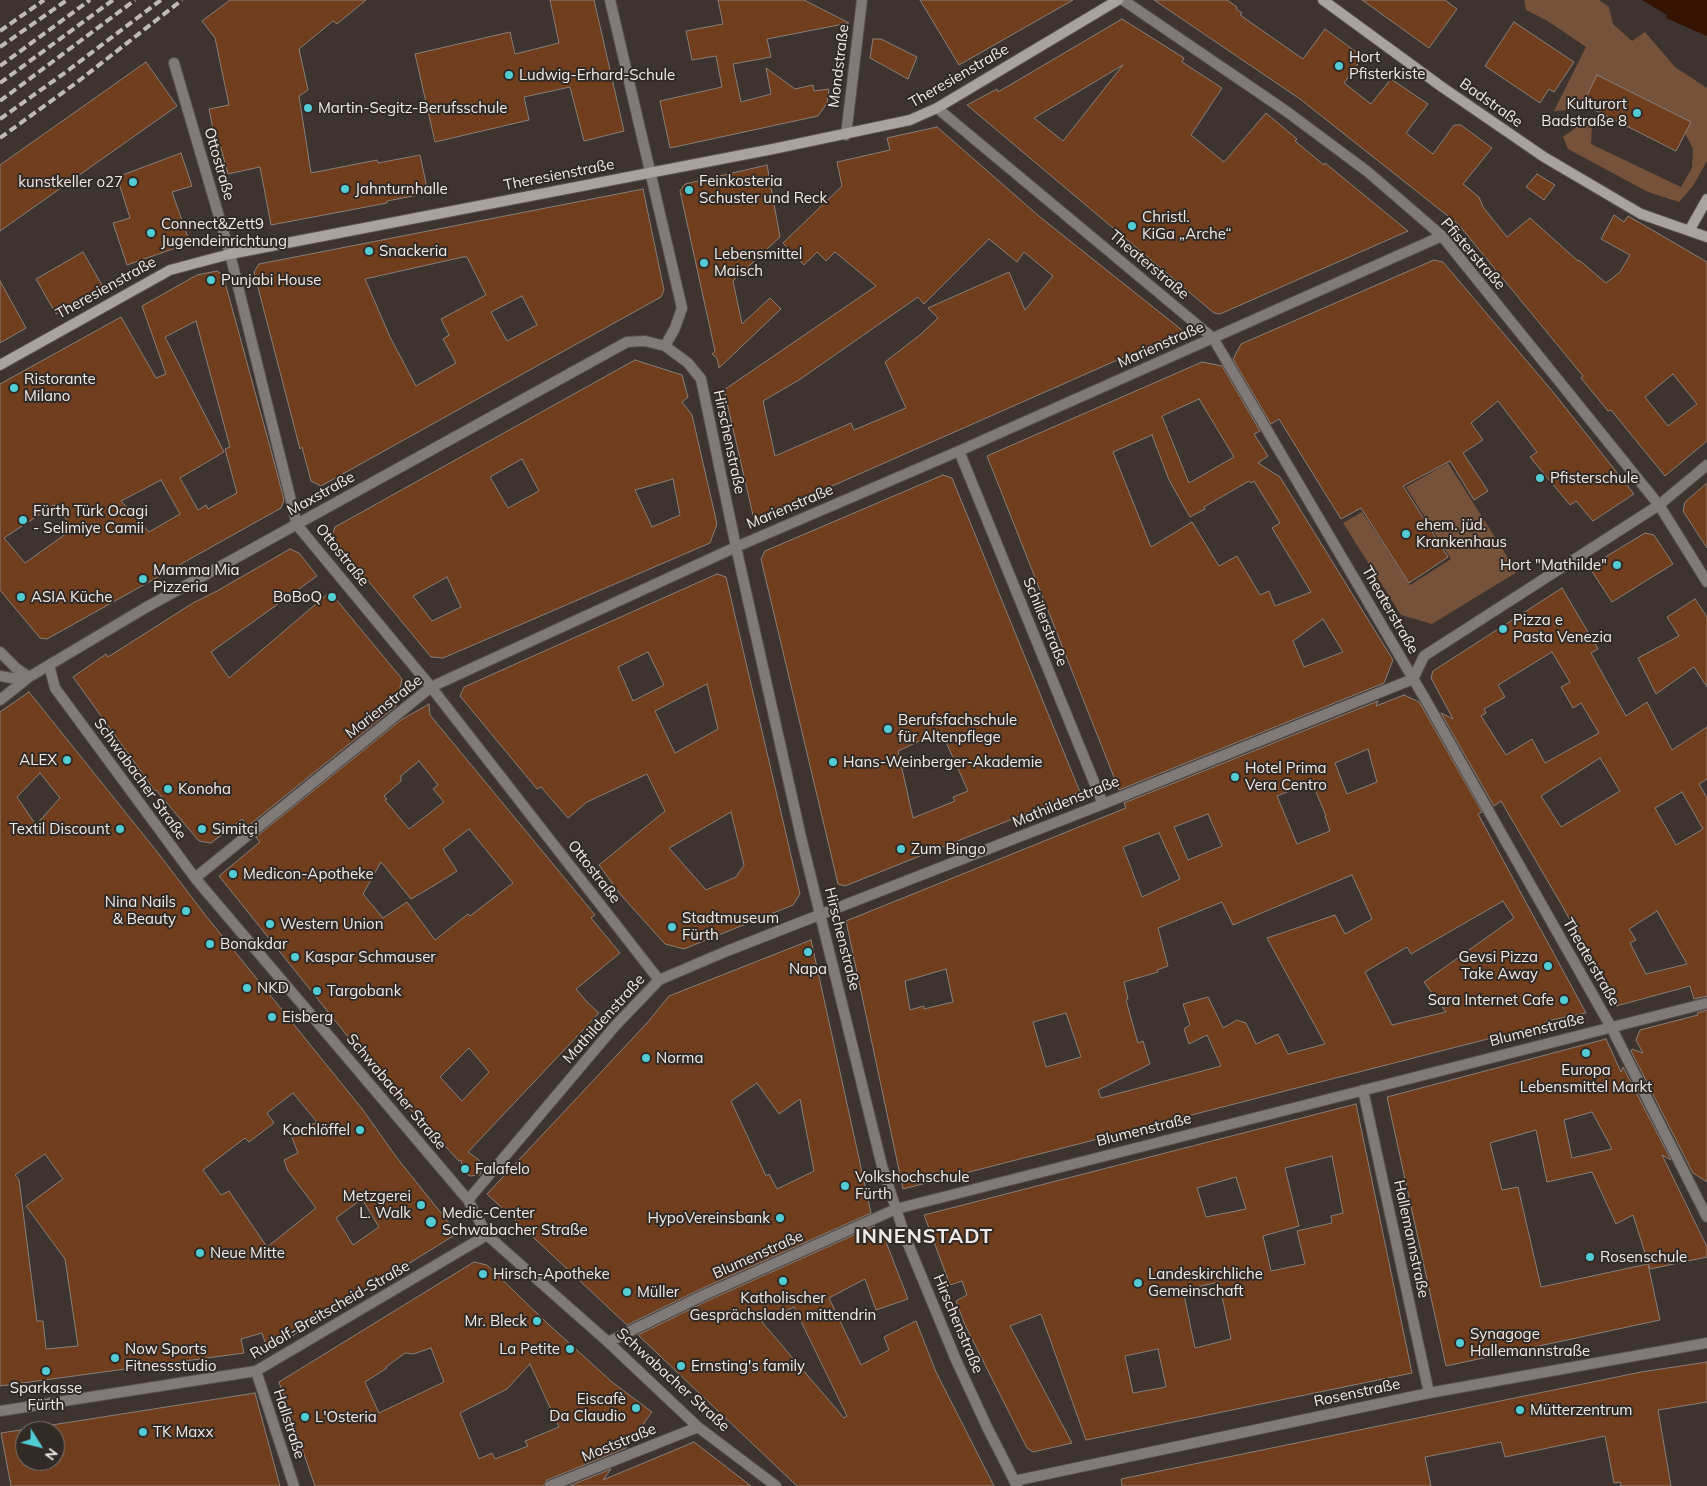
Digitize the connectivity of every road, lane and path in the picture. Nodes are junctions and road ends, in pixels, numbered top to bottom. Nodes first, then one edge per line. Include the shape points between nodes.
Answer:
1 (610, 0) edge
2 (862, 0) edge
3 (1118, 0) edge
4 (1122, 0) edge
5 (1324, 0) edge
6 (174, 63) dead end
7 (937, 108) junction
8 (846, 135) junction
9 (650, 173) junction
10 (1707, 199) edge
11 (1689, 231) junction
12 (1442, 236) junction
13 (1707, 237) edge
14 (230, 254) junction
15 (1213, 338) junction
16 (665, 346) junction
17 (0, 365) edge
18 (701, 379) joint
19 (959, 451) junction
20 (1707, 464) edge
21 (1659, 505) junction
22 (297, 525) junction
23 (736, 548) junction
24 (1707, 582) edge
25 (0, 652) edge
26 (49, 665) junction
27 (0, 676) edge
28 (29, 677) junction
29 (1412, 679) junction
30 (431, 687) junction
31 (0, 700) edge
32 (1103, 804) junction
33 (195, 878) junction
34 (820, 914) junction
35 (659, 980) junction
36 (1707, 1002) edge
37 (1610, 1027) junction
38 (1363, 1090) junction
39 (468, 1200) junction
40 (896, 1210) junction
41 (1706, 1213) edge
42 (488, 1235) junction
43 (608, 1342) junction
44 (1707, 1343) edge
45 (256, 1371) junction
46 (1429, 1394) junction
47 (0, 1411) edge
48 (698, 1427) junction
49 (1015, 1483) edge
50 (294, 1486) edge
51 (550, 1486) edge
52 (776, 1486) edge

1 - 9 street
2 - 8 street, Mondstraße
3 - 7 street, Theresienstraße
4 - 12 street, Pfisterstraße via 1301,122 1368,172
5 - 11 street, Badstraße via 1544,157 1641,214
6 - 14 street, Ottostraße
7 - 8 street, Theresienstraße via 910,120
7 - 15 street, Theaterstraße
8 - 9 street, Theresienstraße
9 - 14 street, Theresienstraße
9 - 16 street via 682,308
10 - 11 street
11 - 13 street, Badstraße
12 - 15 street, Marienstraße
12 - 21 street, Pfisterstraße
14 - 17 street, Theresienstraße via 170,270
14 - 22 street, Ottostraße
15 - 19 street, Marienstraße
15 - 29 street, Theaterstraße
16 - 18 street, Maxstraße via 688,363
16 - 22 street, Maxstraße via 645,340 627,342
18 - 23 street, Hirschenstraße
19 - 23 street, Marienstraße
19 - 32 street, Schillerstraße
20 - 21 street
21 - 24 street, Pfisterstraße
21 - 29 street via 1424,656
22 - 26 street, Maxstraße
22 - 30 street, Ottostraße
23 - 30 street, Marienstraße
23 - 34 street, Hirschenstraße
25 - 28 street
26 - 28 street, Maxstraße
26 - 33 street, Schwabacher Straße via 55,688
27 - 28 street
28 - 31 street, Maxstraße
29 - 32 street, Mathildenstraße
29 - 37 street, Theaterstraße
30 - 33 street, Marienstraße
30 - 35 street, Ottostraße
32 - 34 street, Mathildenstraße
33 - 39 street, Schwabacher Straße
34 - 35 street, Mathildenstraße
34 - 40 street, Hirschenstraße via 882,1166
35 - 39 street, Mathildenstraße via 615,1026
36 - 37 street, Blumenstraße
37 - 38 street, Blumenstraße
37 - 41 street, Theaterstraße
38 - 40 street, Blumenstraße
38 - 46 street, Hallemannstraße
39 - 42 street, Schwabacher Straße
40 - 43 street, Blumenstraße via 713,1291
40 - 49 street, Hirschenstraße via 956,1360
42 - 43 street, Schwabacher Straße
42 - 45 street, Rudolf-Breitscheid-Straße
43 - 48 street, Schwabacher Straße
44 - 46 street, Rosenstraße
45 - 47 street, Rudolf-Breitscheid-Straße
45 - 50 street, Hallstraße
46 - 49 street, Rosenstraße
48 - 51 street, Moststraße
48 - 52 street, Schwabacher Straße

